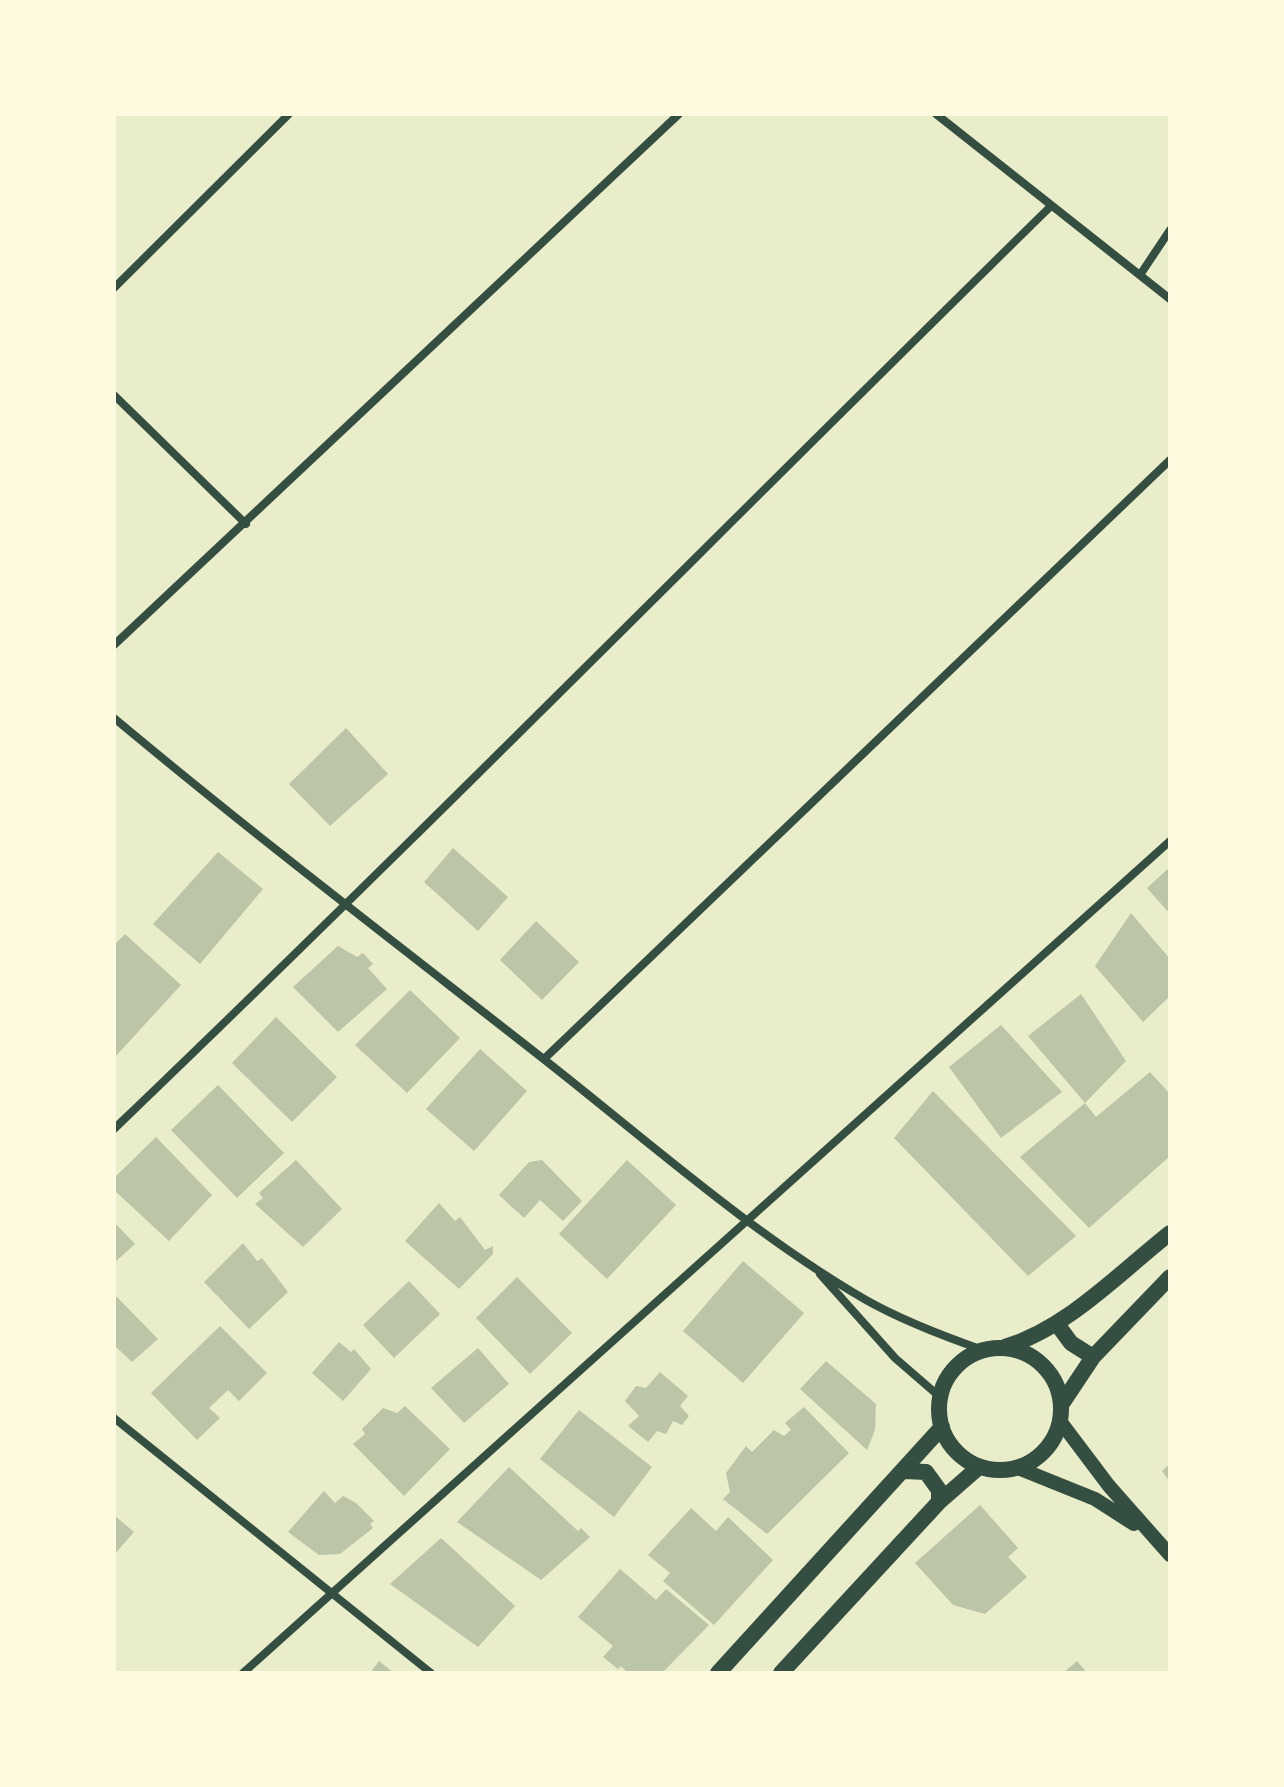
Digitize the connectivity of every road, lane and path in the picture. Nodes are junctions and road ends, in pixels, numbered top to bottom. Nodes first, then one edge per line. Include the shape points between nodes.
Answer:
1 (289, 114) edge
2 (679, 114) edge
3 (936, 114) edge
4 (1051, 206) junction
5 (1170, 230) edge
6 (1140, 275) junction
7 (114, 288) edge
8 (1170, 299) edge
9 (114, 395) edge
10 (1170, 460) edge
11 (246, 524) junction
12 (114, 645) edge
13 (114, 718) edge
14 (1170, 841) edge
15 (345, 908) junction
16 (544, 1059) junction
17 (114, 1129) edge
18 (747, 1221) junction
19 (1170, 1233) edge
20 (814, 1267) junction
21 (1170, 1277) edge
22 (1057, 1324) junction
23 (1002, 1348) junction
24 (983, 1350) junction
25 (1093, 1357) junction
26 (940, 1397) junction
27 (1061, 1413) junction
28 (114, 1418) edge
29 (942, 1427) junction
30 (979, 1467) junction
31 (1018, 1468) junction
32 (904, 1471) junction
33 (939, 1502) junction
34 (1166, 1551) edge
35 (330, 1595) junction
36 (243, 1673) edge
37 (431, 1673) edge
38 (718, 1673) edge
39 (781, 1673) edge

1 - 7 street
2 - 11 street
3 - 4 street
4 - 6 street
4 - 15 street
5 - 6 street
6 - 8 street
9 - 11 street
10 - 16 street
11 - 12 street
13 - 15 street
14 - 18 street
15 - 16 street
15 - 17 street
16 - 18 street
18 - 20 street
18 - 35 street
19 - 22 main road
20 - 24 street via 895,1315
20 - 26 street via 852,1314
21 - 25 main road
22 - 23 main road
22 - 25 main road via 1071,1343
23 - 24 main road
23 - 27 main road via 1036,1359 1057,1387
24 - 26 main road via 955,1369
25 - 27 main road
26 - 29 main road
27 - 31 main road via 1046,1450
27 - 34 street via 1109,1486
28 - 35 street
29 - 30 main road via 950,1444
29 - 32 main road
30 - 31 main road
30 - 33 main road
31 - 34 street via 1095,1499
32 - 33 main road via 926,1472 939,1490
32 - 38 main road
33 - 39 main road
35 - 36 street
35 - 37 street

